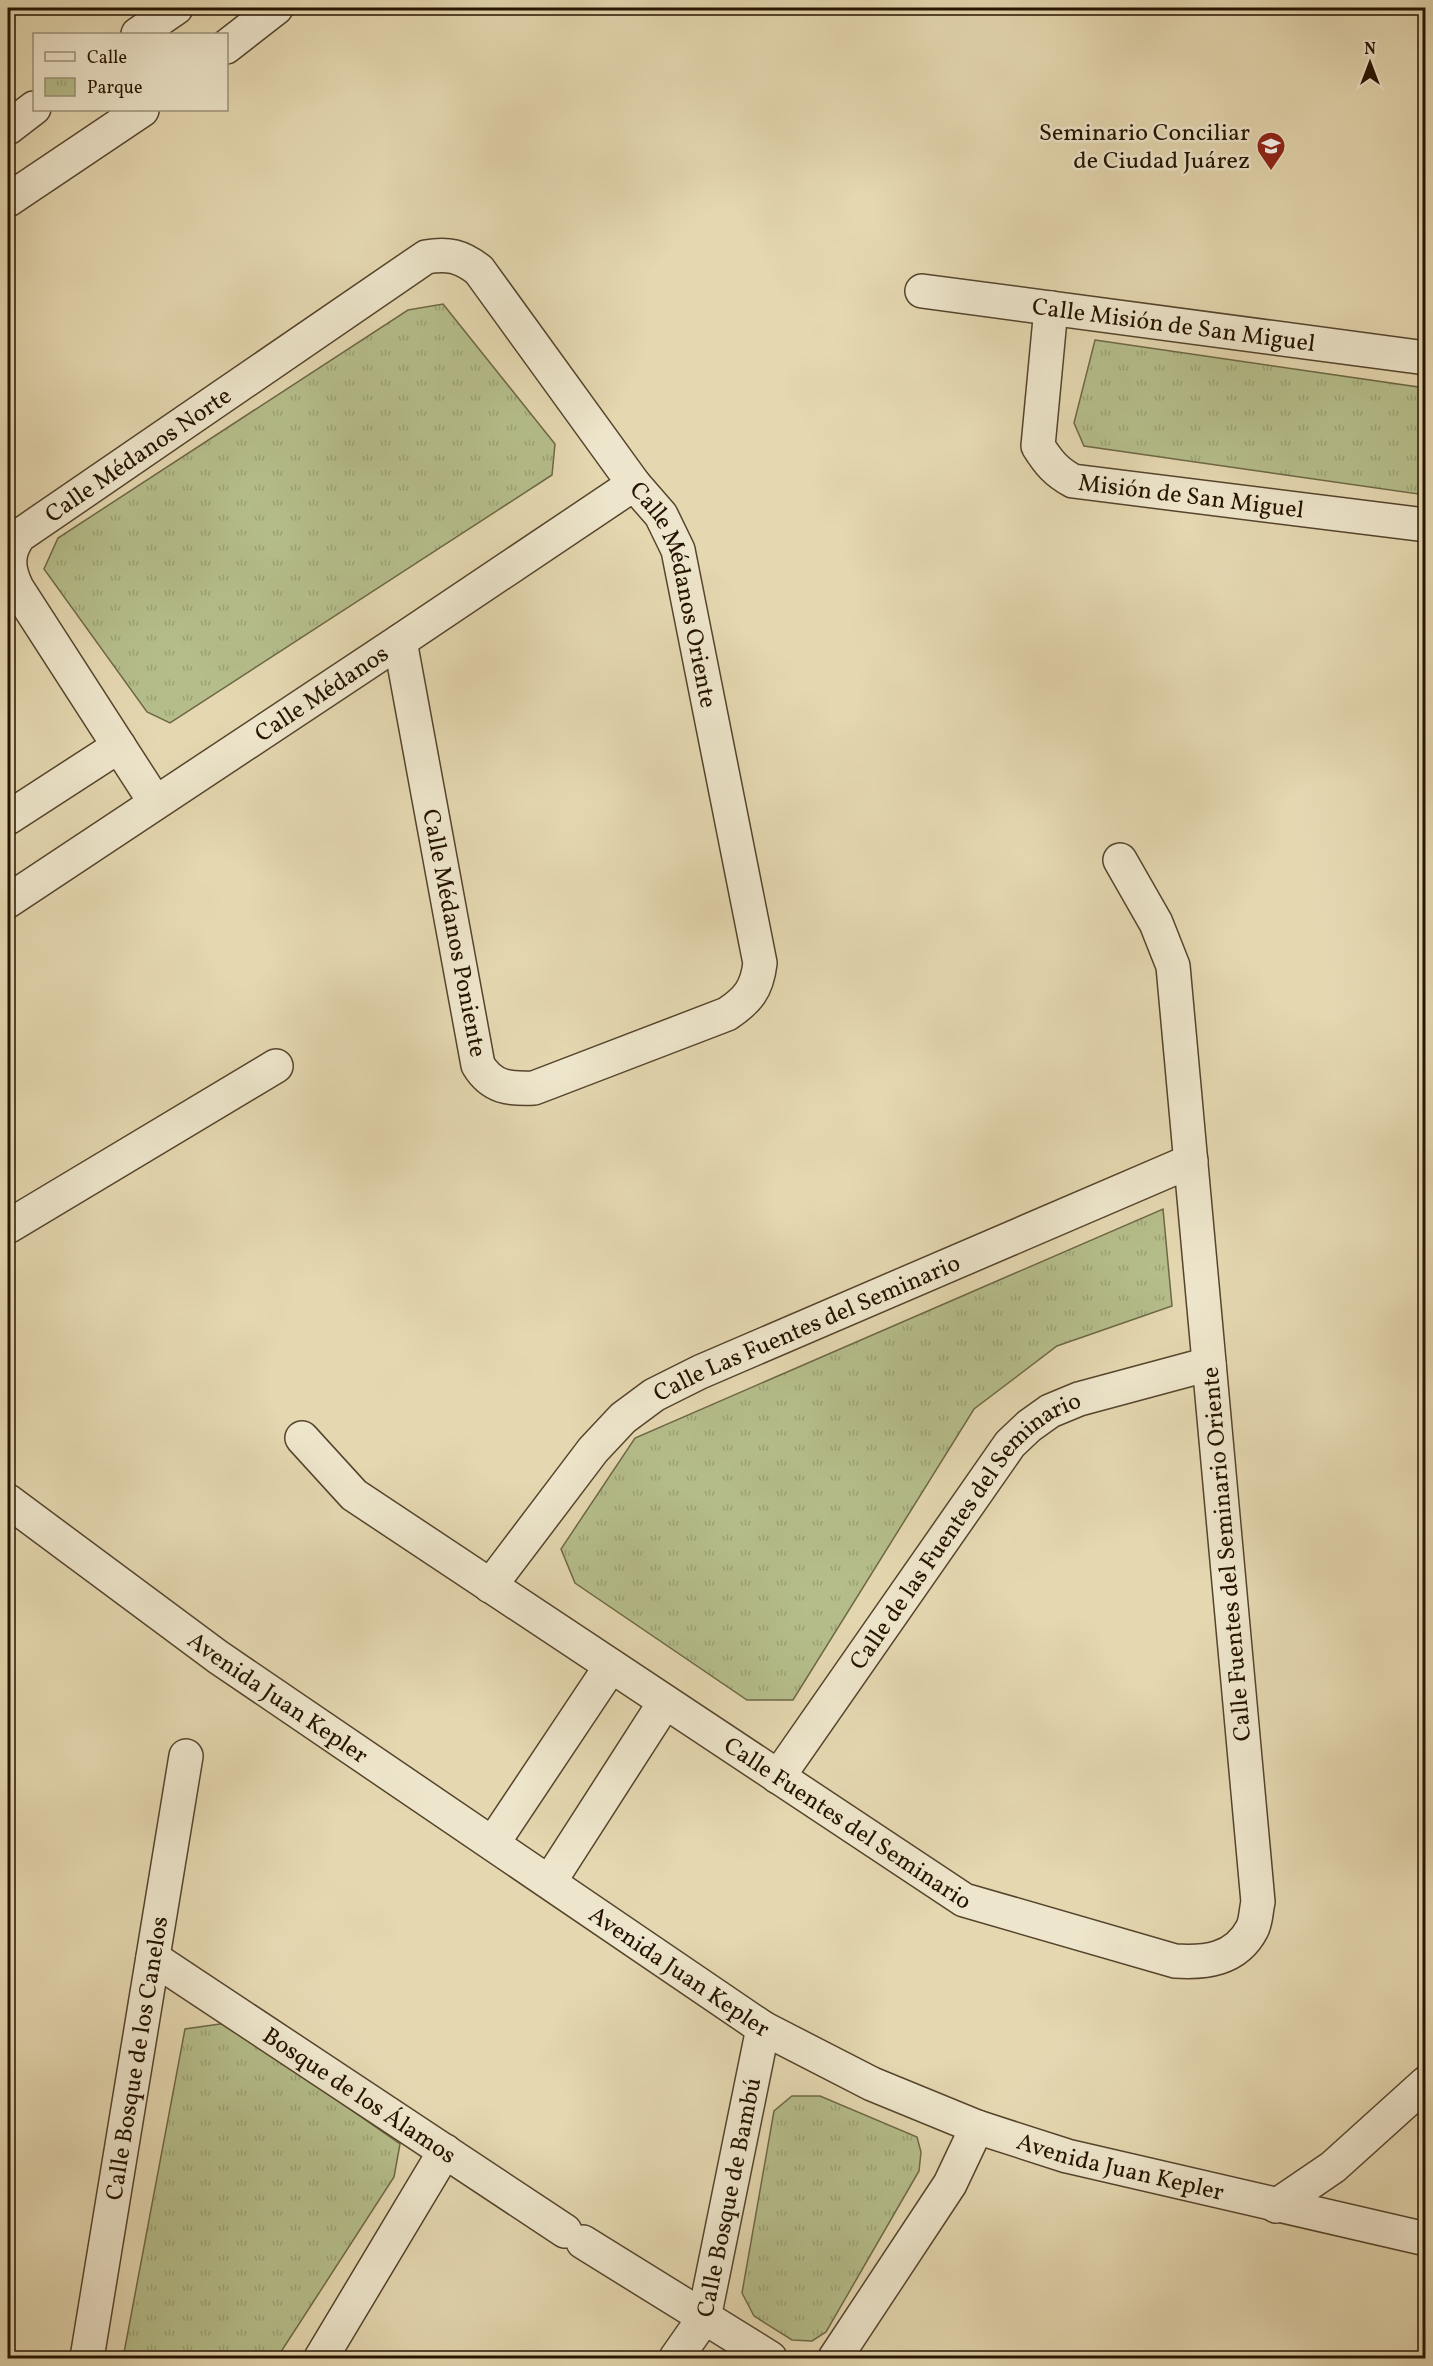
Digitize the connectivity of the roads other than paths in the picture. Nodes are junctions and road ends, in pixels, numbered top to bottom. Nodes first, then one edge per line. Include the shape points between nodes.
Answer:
1 (176, 8) edge
2 (276, 8) edge
3 (139, 33) edge
4 (228, 45) edge
5 (33, 109) edge
6 (141, 111) edge
7 (8, 128) edge
8 (8, 200) edge
9 (426, 257) joint
10 (922, 291) dead end
11 (1052, 308) junction
12 (1425, 358) edge
13 (633, 484) junction
14 (1425, 525) edge
15 (400, 641) junction
16 (119, 746) junction
17 (155, 802) junction
18 (8, 818) edge
19 (1120, 860) dead end
20 (8, 901) edge
21 (727, 1014) joint
22 (276, 1066) dead end
23 (1191, 1161) junction
24 (8, 1226) edge
25 (1209, 1364) junction
26 (302, 1438) dead end
27 (13, 1510) edge
28 (490, 1586) junction
29 (611, 1666) junction
30 (664, 1702) junction
31 (186, 1756) dead end
32 (778, 1777) junction
33 (493, 1843) junction
34 (549, 1881) junction
35 (1242, 1943) joint
36 (153, 1958) junction
37 (763, 2028) junction
38 (1425, 2083) edge
39 (976, 2127) junction
40 (445, 2151) junction
41 (1276, 2206) junction
42 (1425, 2239) edge
43 (704, 2318) junction
44 (87, 2358) edge
45 (321, 2358) edge
46 (676, 2358) edge
47 (770, 2358) edge
48 (835, 2358) edge

1 - 3 street
2 - 4 street
5 - 7 street
6 - 8 street
9 - 13 street, Calle Médanos Oriente via 453,255 479,270
9 - 16 street, Calle Médanos Norte via 19,536 11,548 10,574 16,588
10 - 11 street, Calle Misión de San Miguel
11 - 12 street, Calle Misión de San Miguel
11 - 14 street, Misión de San Miguel via 1038,446 1049,465 1061,475 1073,481
13 - 15 street, Calle Médanos
13 - 21 street, Calle Médanos Oriente via 661,515 678,550 760,963 758,981 751,993
15 - 17 street, Calle Médanos
15 - 21 street, Calle Médanos Poniente via 478,1065 485,1076 504,1086 534,1088
16 - 17 street, Calle Médanos Norte
16 - 18 street
17 - 20 street, Calle Médanos
19 - 23 street, Calle Fuentes del Seminario Oriente via 1156,923 1173,966
22 - 24 street
23 - 25 street, Calle Fuentes del Seminario Oriente
23 - 28 street, Calle Las Fuentes del Seminario via 654,1395 623,1418 593,1450
25 - 32 street, Calle de las Fuentes del Seminario via 1079,1399 1050,1411 1010,1444
25 - 35 street, Calle Fuentes del Seminario Oriente via 1258,1902 1253,1928
26 - 28 street, Calle Fuentes del Seminario via 354,1495
27 - 33 street, Avenida Juan Kepler via 218,1657
28 - 29 street, Calle Fuentes del Seminario
29 - 30 street, Calle Fuentes del Seminario
29 - 33 street
30 - 32 street, Calle Fuentes del Seminario
30 - 34 street
31 - 36 street, Calle Bosque de los Canelos
32 - 35 street, Calle Fuentes del Seminario via 964,1899 1174,1961 1201,1963 1224,1956
33 - 34 street, Avenida Juan Kepler
34 - 37 street, Avenida Juan Kepler
36 - 40 street, Bosque de los Álamos
36 - 44 street, Calle Bosque de los Canelos
37 - 39 street, Avenida Juan Kepler via 872,2084
37 - 43 street, Calle Bosque de Bambú
38 - 41 street via 1334,2167
39 - 41 street, Avenida Juan Kepler via 1067,2156
39 - 48 street via 950,2184
40 - 43 street, Bosque de los Álamos
40 - 45 street
41 - 42 street, Avenida Juan Kepler
43 - 46 street, Calle Bosque de Bambú
43 - 47 street, Bosque de los Álamos

